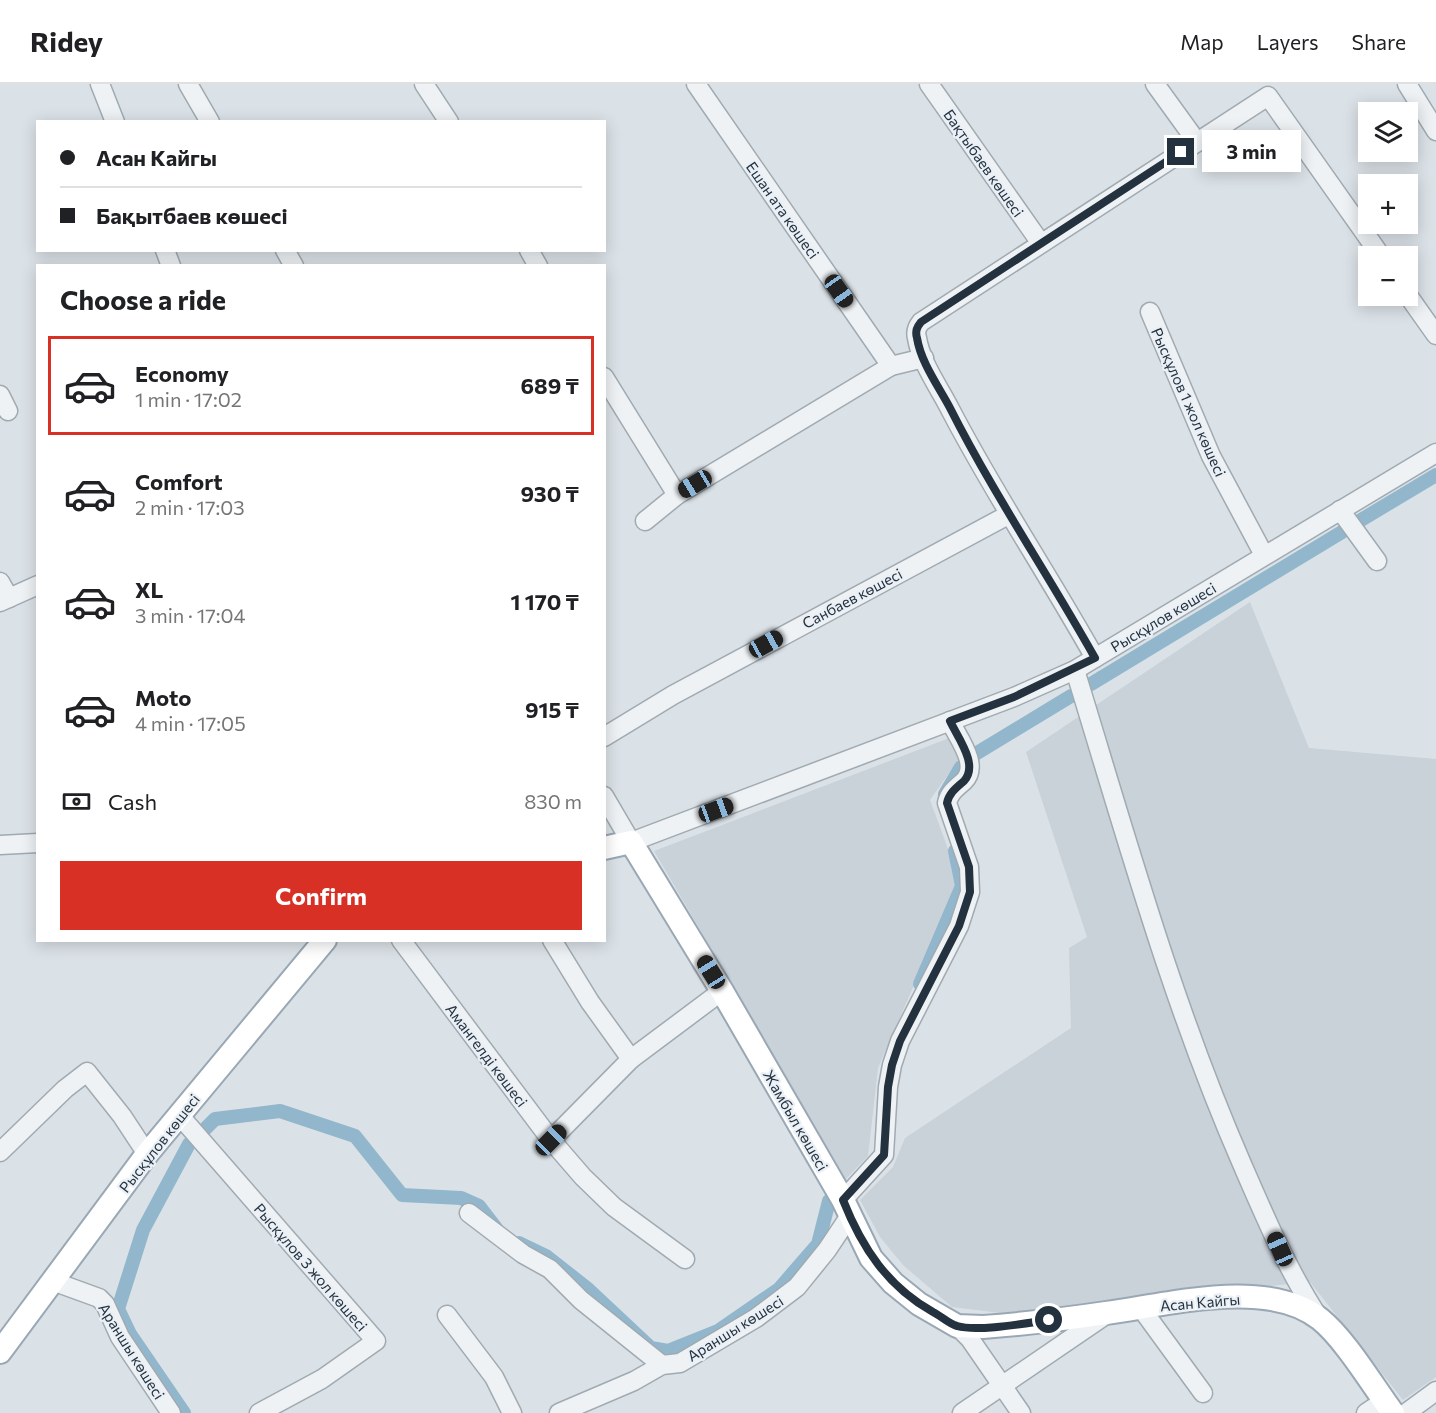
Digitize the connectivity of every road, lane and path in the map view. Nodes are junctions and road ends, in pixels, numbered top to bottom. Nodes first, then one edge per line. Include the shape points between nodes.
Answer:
1 (100, 84) edge
2 (188, 84) edge
3 (424, 84) edge
4 (696, 84) edge
5 (929, 84) edge
6 (1155, 84) edge
7 (1407, 84) edge
8 (115, 120) edge
9 (209, 120) edge
10 (448, 120) edge
11 (1436, 131) edge
12 (1197, 142) junction
13 (1040, 242) junction
14 (1374, 246) edge
15 (1415, 306) edge
16 (1150, 312) dead end
17 (1436, 335) edge
18 (924, 358) junction
19 (891, 366) junction
20 (606, 380) edge
21 (1436, 453) edge
22 (677, 495) junction
23 (1340, 510) junction
24 (1008, 515) junction
25 (645, 521) dead end
26 (1264, 555) junction
27 (1377, 561) dead end
28 (0, 582) edge
29 (36, 586) edge
30 (5, 600) edge
31 (1095, 658) junction
32 (1075, 670) junction
33 (950, 721) junction
34 (606, 736) edge
35 (606, 799) edge
36 (631, 842) junction
37 (36, 843) edge
38 (0, 845) edge
39 (606, 848) edge
40 (323, 942) edge
41 (402, 942) edge
42 (553, 942) edge
43 (722, 991) junction
44 (631, 1059) junction
45 (180, 1116) junction
46 (551, 1140) junction
47 (0, 1152) edge
48 (147, 1154) junction
49 (845, 1206) junction
50 (469, 1213) dead end
51 (685, 1259) dead end
52 (55, 1282) junction
53 (1141, 1308) junction
54 (1108, 1313) junction
55 (447, 1315) dead end
56 (1320, 1319) junction
57 (957, 1326) junction
58 (0, 1352) edge
59 (662, 1365) junction
60 (1002, 1384) junction
61 (1436, 1391) edge
62 (1203, 1393) dead end
63 (1381, 1409) edge
64 (171, 1413) edge
65 (259, 1413) edge
66 (512, 1413) edge
67 (559, 1413) edge
68 (963, 1413) edge
69 (1021, 1413) edge
70 (1406, 1413) edge

1 - 8 street
2 - 9 street
3 - 10 street
4 - 19 street, Ешан ата көшесі
5 - 13 street, Бақтыбаев көшесі
6 - 12 street
7 - 11 street
12 - 13 street
12 - 14 street via 1268,96
13 - 18 street via 921,322 916,338
15 - 17 street
16 - 26 street, Рысқұлов 1 жол көшесі via 1210,456
18 - 19 street
18 - 24 street
19 - 22 street
20 - 22 street
21 - 23 street, Рысқұлов көшесі
22 - 25 street
23 - 26 street, Рысқұлов көшесі
23 - 27 street
24 - 31 street
24 - 34 street, Санбаев көшесі via 673,695
26 - 31 street, Рысқұлов көшесі
28 - 30 street
29 - 30 street
31 - 32 street, Рысқұлов көшесі
32 - 33 street, Рысқұлов көшесі
32 - 56 street via 1119,822 1198,1055 1289,1269
33 - 36 street, Рысқұлов көшесі
33 - 49 street, Араншы көшесі via 970,763 970,773 947,803 969,867 970,892 959,926 900,1041 892,1065 884,1155
35 - 36 street, Жамбыл көшесі
36 - 39 main road, Рысқұлов көшесі
36 - 43 main road, Жамбыл көшесі
37 - 38 street
40 - 45 main road, Рысқұлов көшесі
41 - 46 street, Амангелді көшесі
42 - 44 street
43 - 44 street
43 - 49 main road, Жамбыл көшесі
44 - 46 street
45 - 48 main road, Рысқұлов көшесі
45 - 65 street, Рысқұлов 3 жол көшесі via 376,1341 322,1378
46 - 51 street, Амангелді көшесі via 614,1207
47 - 48 street via 87,1072
48 - 52 main road, Рысқұлов көшесі
49 - 57 main road, Жамбыл көшесі via 880,1270 919,1304
49 - 59 street, Араншы көшесі via 809,1274 783,1299 704,1350 680,1363
50 - 59 street via 523,1254 550,1269 581,1300
52 - 58 main road, Рысқұлов көшесі
52 - 64 street, Араншы көшесі via 99,1298 105,1304 120,1337
53 - 54 main road, Асан Кайгы
53 - 56 main road, Асан Кайгы via 1203,1299 1254,1298 1283,1302
53 - 62 street
54 - 57 main road, Асан Кайгы via 1010,1325
54 - 60 street
55 - 66 street via 494,1377
56 - 63 main road, Асан Кайгы via 1334,1332
57 - 60 street, Жамбыл көшесі
59 - 67 street, Араншы көшесі via 634,1382
60 - 68 street
60 - 69 street, Жамбыл көшесі
61 - 70 street

